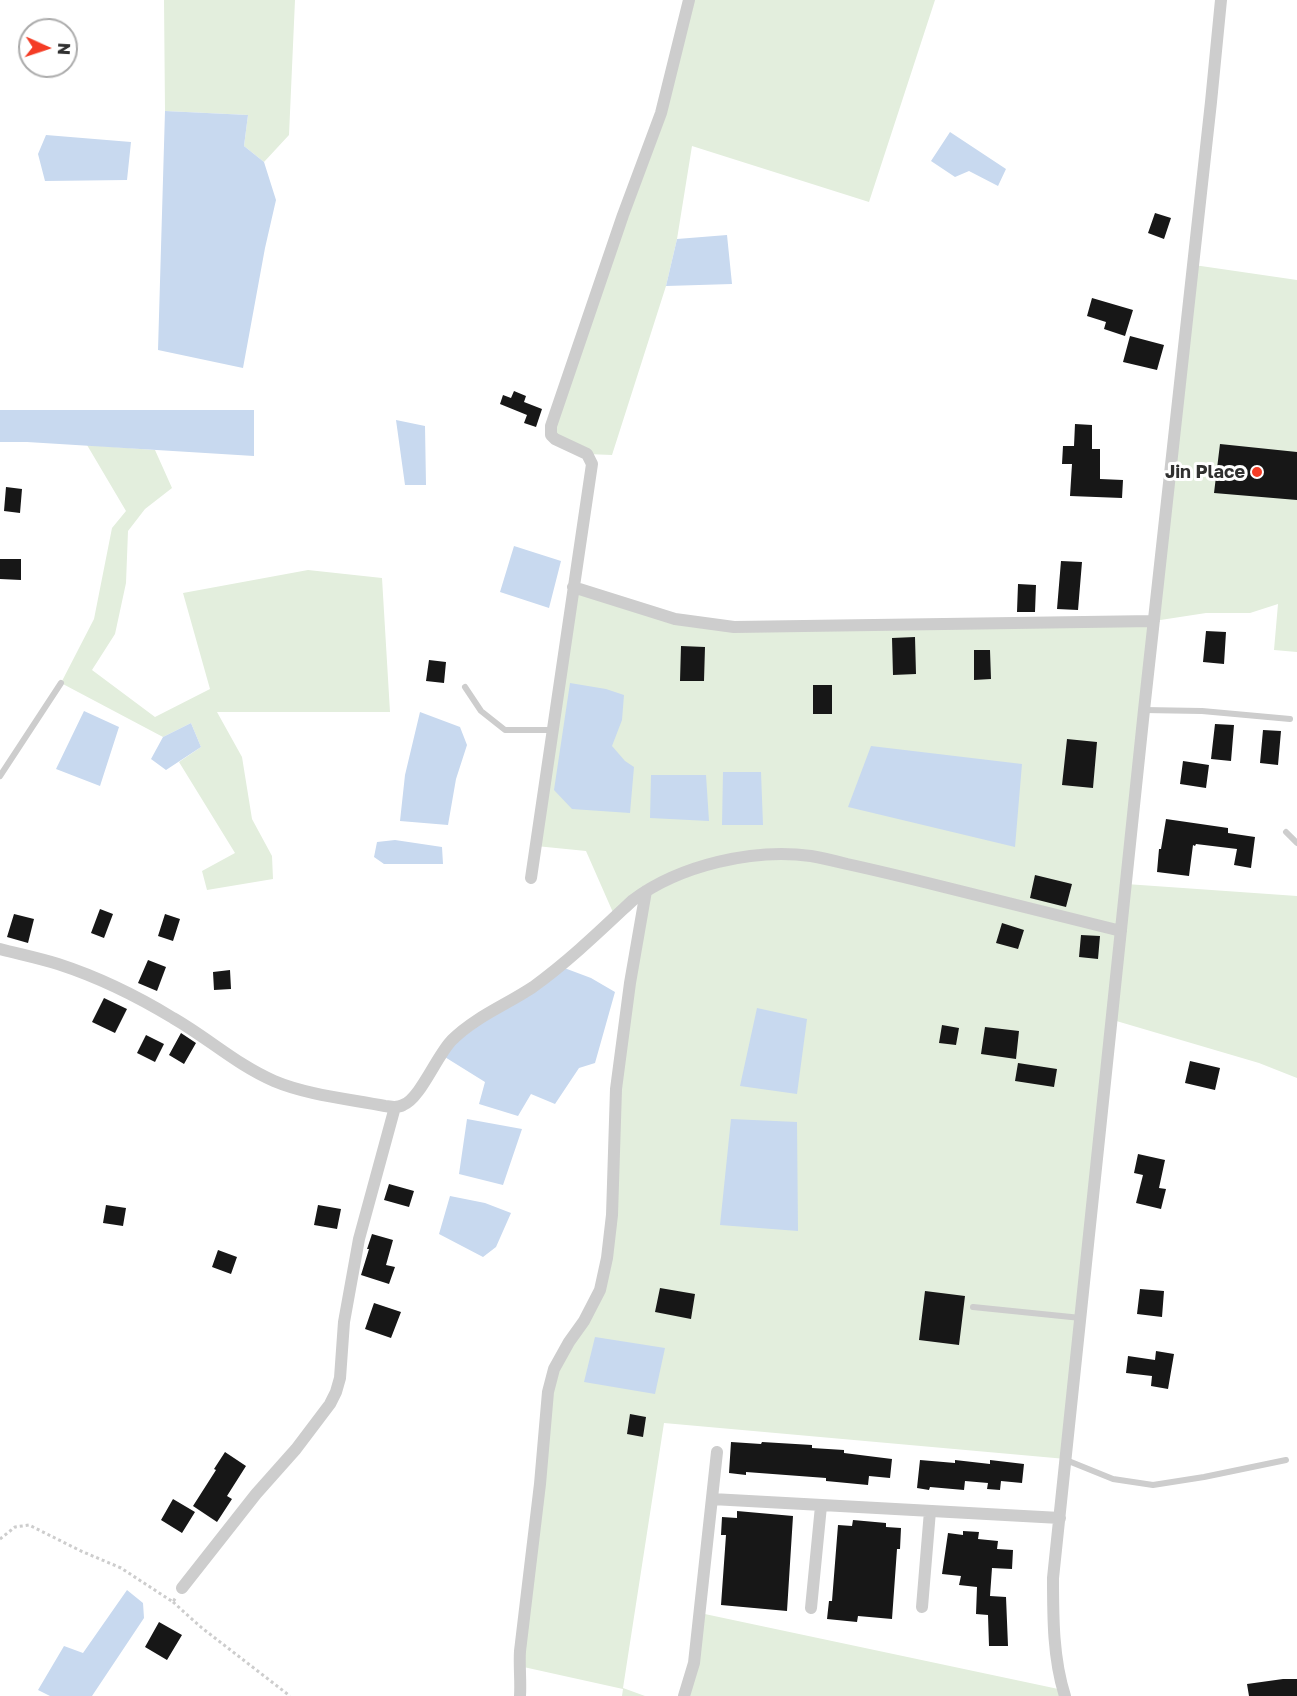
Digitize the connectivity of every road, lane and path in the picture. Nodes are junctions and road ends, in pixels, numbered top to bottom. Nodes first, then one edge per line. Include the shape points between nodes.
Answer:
1 (689, 0) edge
2 (1221, 0) edge
3 (573, 587) junction
4 (1154, 621) junction
5 (61, 683) dead end
6 (465, 687) dead end
7 (1144, 710) junction
8 (1290, 719) dead end
9 (552, 730) junction
10 (0, 776) edge
11 (1286, 831) dead end
12 (1297, 843) edge
13 (531, 878) dead end
14 (646, 891) junction
15 (1121, 931) junction
16 (0, 949) edge
17 (395, 1107) junction
18 (973, 1307) dead end
19 (1081, 1318) junction
20 (717, 1452) dead end
21 (1066, 1459) junction
22 (1286, 1460) dead end
23 (712, 1499) junction
24 (821, 1506) junction
25 (930, 1511) junction
26 (1059, 1518) junction
27 (0, 1539) edge
28 (182, 1588) joint
29 (172, 1602) junction
30 (922, 1607) dead end
31 (811, 1608) dead end
32 (290, 1696) edge
33 (520, 1696) edge
34 (684, 1696) edge
35 (1065, 1696) edge

1 - 3 street via 661,113 551,426 555,439 587,454 592,464
2 - 4 street
3 - 4 street via 675,619 735,627
3 - 9 street
4 - 7 street
5 - 10 lane
6 - 9 lane via 481,711 505,730
7 - 8 lane
7 - 15 street
9 - 13 street
11 - 12 lane
14 - 15 street via 663,881 724,861 757,855 811,856
14 - 17 street via 541,980 466,1028 440,1054 412,1099
14 - 33 street via 616,1089 607,1258 600,1290 554,1369 548,1392 520,1651
15 - 19 street
16 - 17 street via 58,964 117,987 276,1082
17 - 28 street via 359,1239 345,1311 336,1392 296,1449
18 - 19 lane
19 - 21 street
20 - 23 street
21 - 22 lane via 1113,1479 1153,1485
21 - 26 street
23 - 24 street
23 - 34 street via 694,1663
24 - 25 street
24 - 31 street
25 - 26 street
25 - 30 street
26 - 35 street via 1053,1618
27 - 29 path via 15,1527 29,1525 121,1568
28 - 29 path
29 - 32 path

